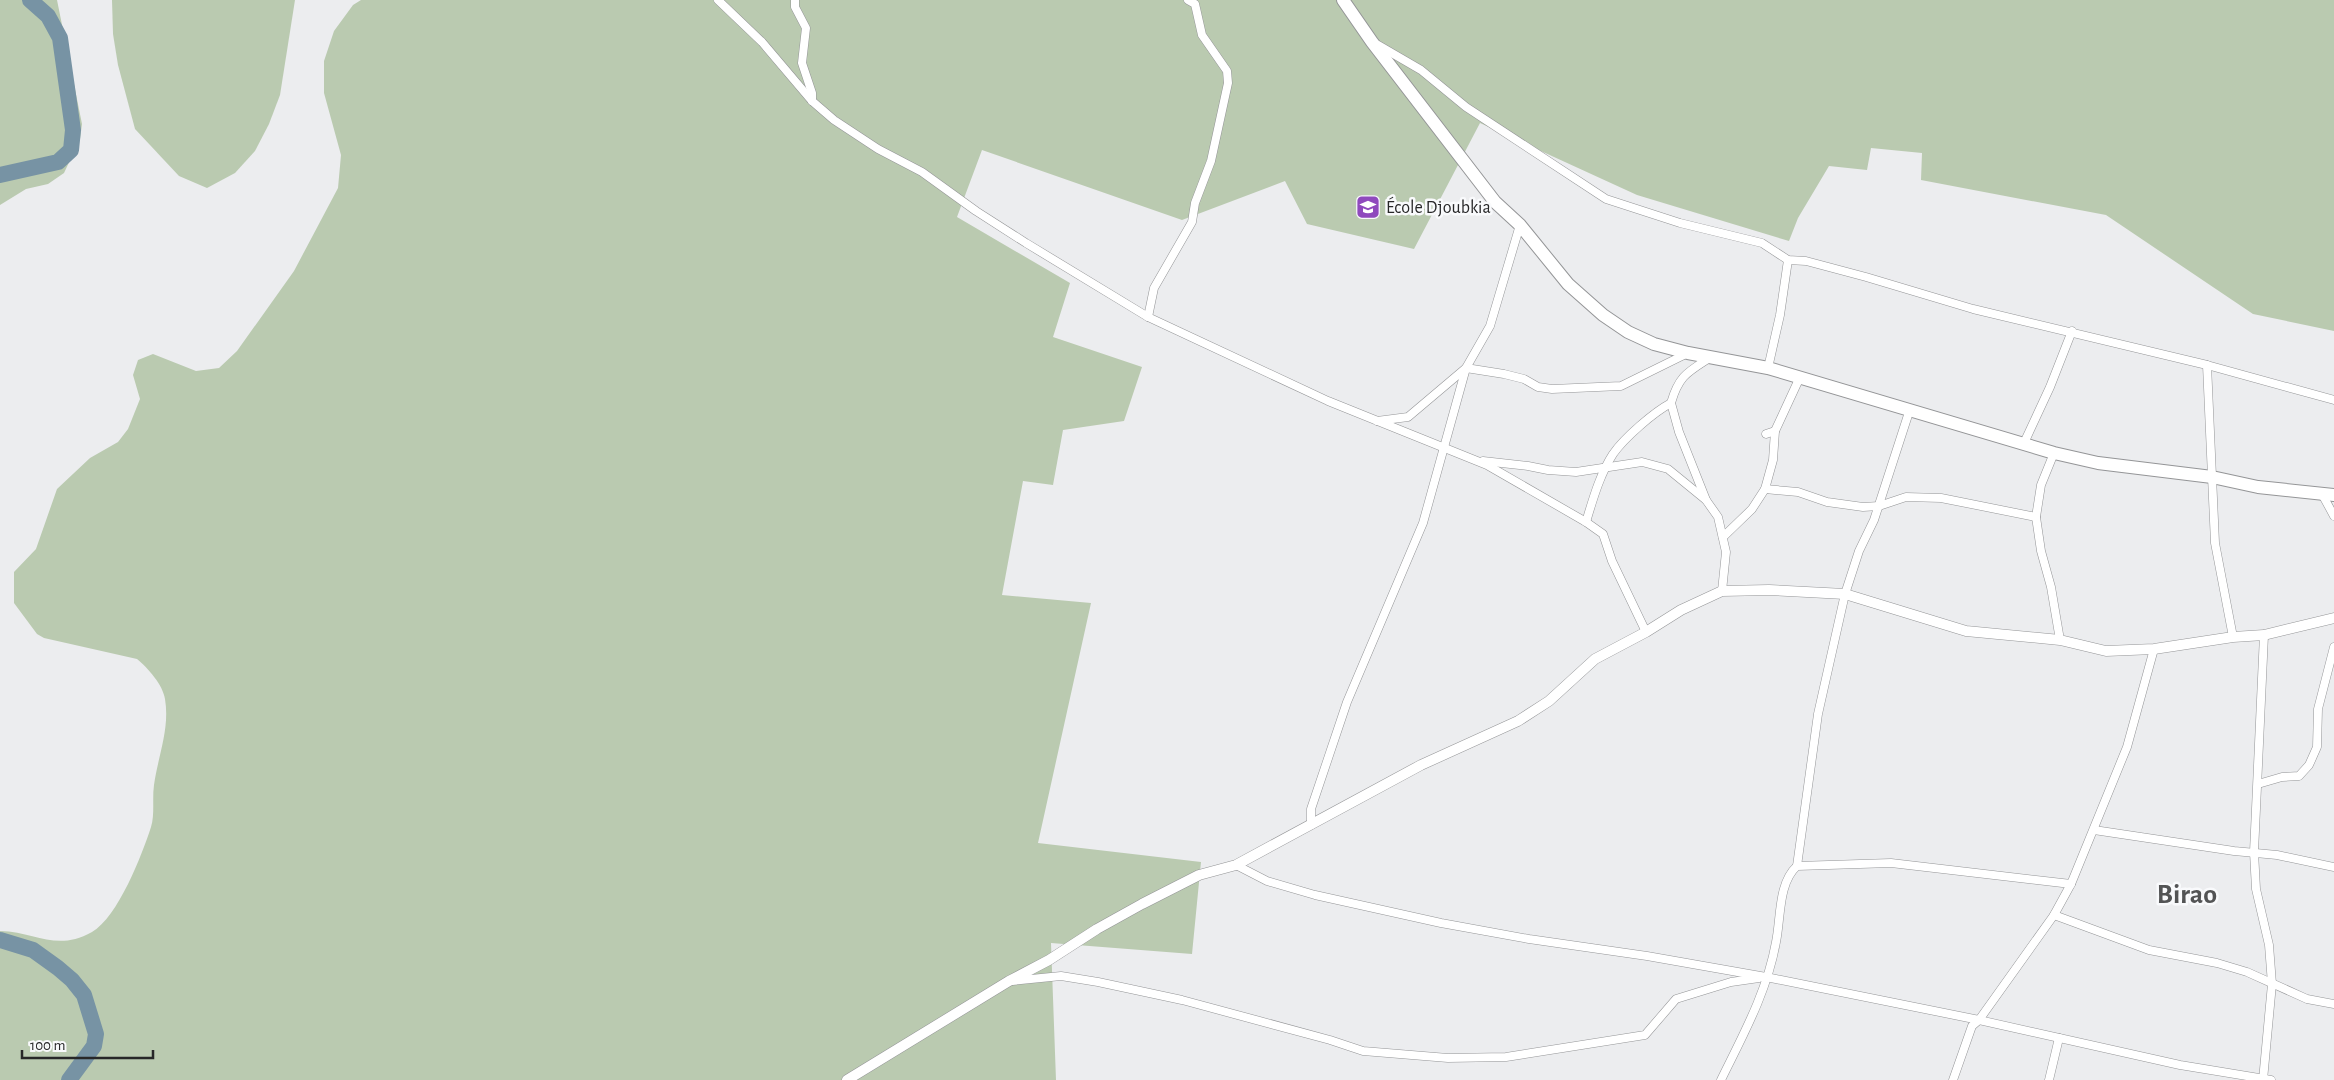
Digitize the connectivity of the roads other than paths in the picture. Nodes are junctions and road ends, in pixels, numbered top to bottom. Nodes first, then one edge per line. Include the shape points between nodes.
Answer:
1 (718, 0) edge
2 (795, 0) edge
3 (1188, 0) edge
4 (1343, 0) edge
5 (1372, 42) junction
6 (812, 101) junction
7 (1520, 225) junction
8 (1788, 260) junction
9 (1148, 317) junction
10 (2072, 332) junction
11 (1688, 354) junction
12 (1712, 358) junction
13 (2207, 365) junction
14 (1466, 368) junction
15 (1768, 368) junction
16 (1800, 378) junction
17 (2334, 400) edge
18 (1671, 404) junction
19 (1910, 409) junction
20 (1376, 421) junction
21 (1775, 431) junction
22 (1766, 434) dead end
23 (2024, 443) junction
24 (1443, 447) junction
25 (2054, 453) junction
26 (1474, 460) junction
27 (1607, 467) junction
28 (2212, 477) junction
29 (1765, 489) junction
30 (2328, 494) edge
31 (1706, 500) junction
32 (1879, 506) junction
33 (2334, 516) edge
34 (2036, 518) junction
35 (1586, 522) junction
36 (1723, 537) junction
37 (1722, 591) junction
38 (1844, 594) junction
39 (2334, 618) edge
40 (1646, 632) junction
41 (2264, 635) junction
42 (2233, 637) junction
43 (2060, 640) junction
44 (2334, 647) edge
45 (2154, 649) junction
46 (2258, 784) junction
47 (1311, 825) junction
48 (2094, 830) junction
49 (2254, 852) junction
50 (1236, 865) junction
51 (1797, 866) junction
52 (2334, 867) edge
53 (2071, 884) junction
54 (2054, 915) junction
55 (1766, 977) junction
56 (1009, 981) junction
57 (2272, 984) junction
58 (2334, 1004) edge
59 (1979, 1020) junction
60 (2059, 1038) junction
61 (2266, 1079) edge
62 (847, 1080) edge
63 (1721, 1080) edge
64 (1952, 1080) edge
65 (2049, 1080) edge

1 - 6 street via 762,42
2 - 6 street via 795,7 806,28 802,63
3 - 9 street via 1195,4 1202,35 1227,71 1228,83 1211,161 1194,203 1192,222 1154,288
4 - 5 main road
5 - 7 main road via 1495,202
5 - 8 street via 1421,70 1466,107 1606,200 1680,223 1762,243
6 - 9 street via 834,120 878,149 922,172 976,212
7 - 11 main road via 1568,284 1603,315 1636,336
7 - 14 street via 1490,326
8 - 10 street via 1806,261 1973,309
8 - 15 street
9 - 20 street
10 - 13 street
10 - 23 street
11 - 12 main road
11 - 14 street via 1621,386 1552,389 1504,374
12 - 15 main road
12 - 18 street via 1688,372 1676,385
13 - 17 street
13 - 28 street
14 - 20 street via 1408,416
14 - 24 street
15 - 16 main road
16 - 19 main road
16 - 21 street
18 - 27 street via 1656,411 1620,446
18 - 31 street
19 - 23 main road
19 - 32 street
20 - 24 street
21 - 22 street
21 - 29 street via 1773,460
23 - 25 main road
24 - 26 street
24 - 47 street via 1423,523 1347,702 1311,809
25 - 28 main road via 2098,463
25 - 34 street via 2041,485
26 - 27 street via 1566,471
26 - 35 street
27 - 31 street via 1642,462 1668,469
27 - 35 street
28 - 30 main road via 2258,487
28 - 42 street via 2215,543
29 - 32 street via 1798,492 1827,502
29 - 36 street via 1752,509
30 - 33 street
31 - 36 street via 1718,517
32 - 34 street via 1906,497 1941,498
32 - 38 street
34 - 43 street
35 - 40 street via 1603,534 1612,561
36 - 37 street via 1726,552
37 - 38 street
37 - 40 street via 1681,610
38 - 43 street via 1966,631
38 - 51 street via 1818,714
39 - 41 street
40 - 47 street via 1594,659 1549,701 1518,721 1421,765
41 - 42 street
41 - 46 street
42 - 45 street
43 - 45 street via 2106,651
44 - 46 street via 2318,709 2318,747 2309,765 2299,776
45 - 48 street via 2127,747
46 - 49 street
47 - 50 street
48 - 49 street
48 - 53 street
49 - 52 street
49 - 57 street via 2256,889 2269,945
50 - 55 street via 1267,881 1345,903 1529,939
50 - 56 street via 1199,875 1142,904
51 - 53 street via 1891,863
51 - 55 street via 1789,874 1784,888 1776,944
53 - 54 street
54 - 57 street via 2149,950 2217,963
54 - 59 street
55 - 56 street via 1731,982 1676,999 1645,1035 1506,1057 1458,1058 1364,1051 1182,1000 1062,976
55 - 59 street
55 - 63 street via 1751,1022
56 - 62 street
57 - 58 street via 2307,999
57 - 61 street
59 - 60 street
59 - 64 street via 1972,1026
60 - 61 street via 2180,1065
60 - 65 street

